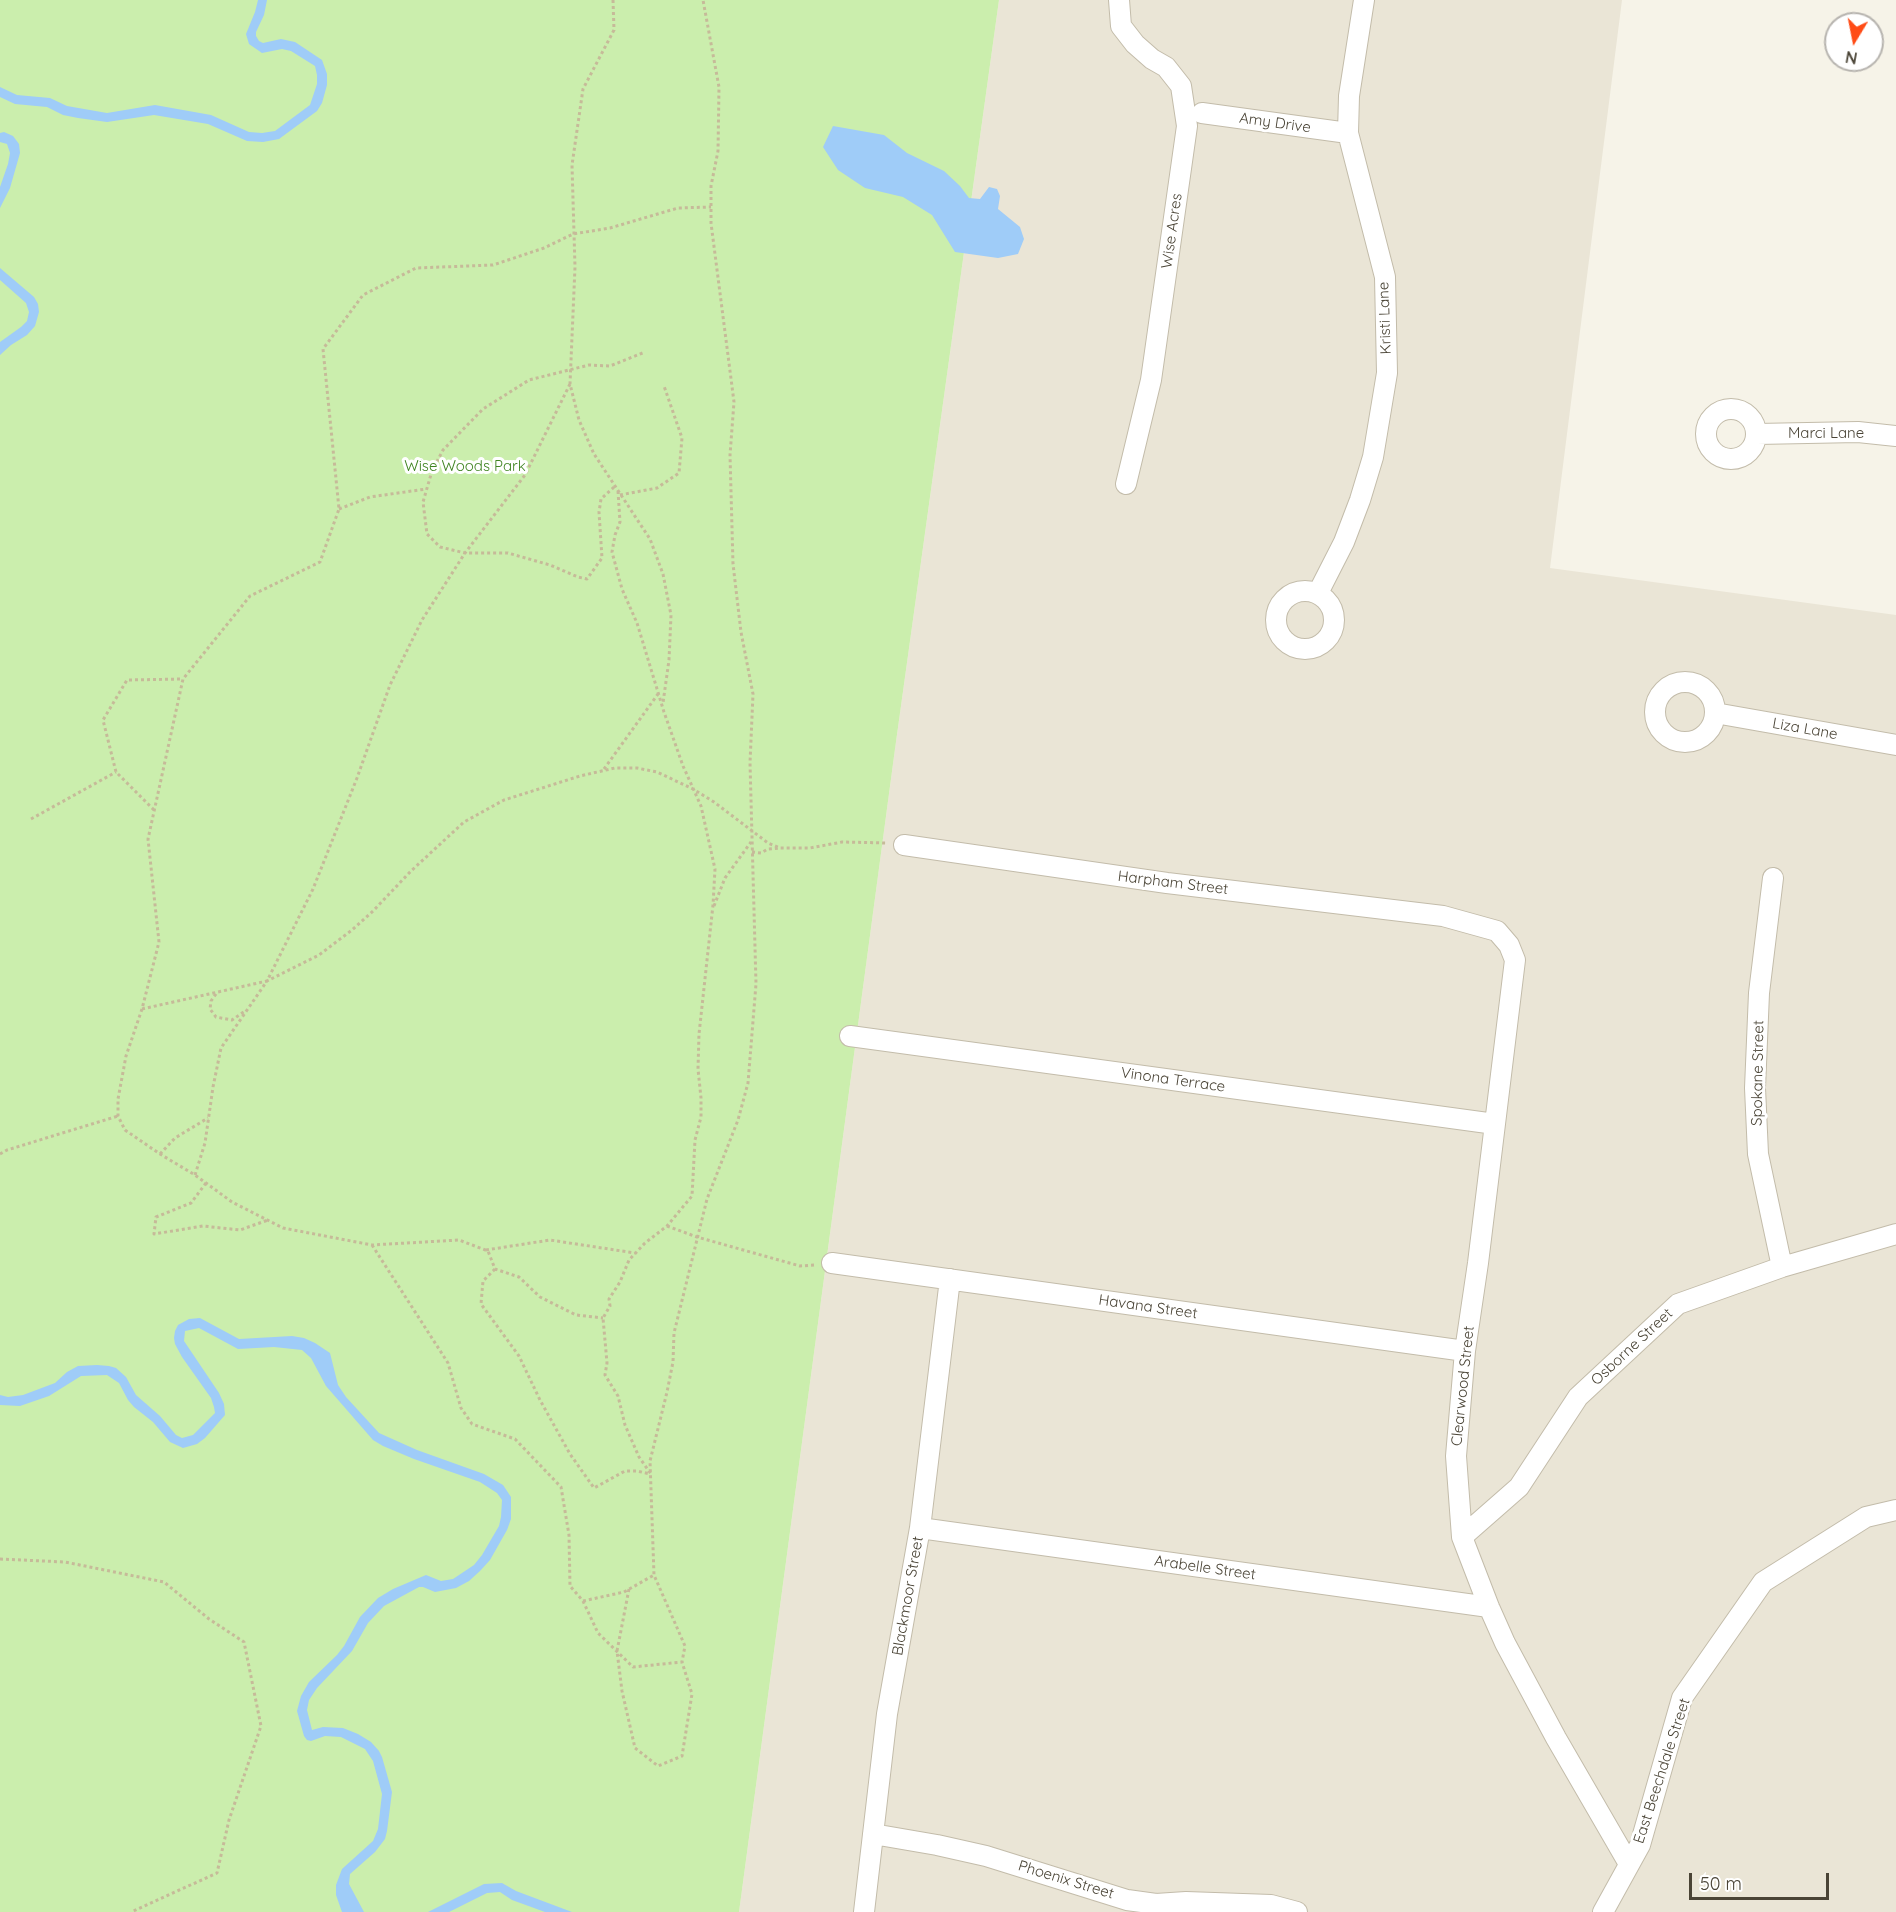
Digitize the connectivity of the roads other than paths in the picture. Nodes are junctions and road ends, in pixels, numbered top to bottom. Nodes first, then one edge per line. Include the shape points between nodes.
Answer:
1 (1119, 0) edge
2 (1364, 0) edge
3 (1202, 113) dead end
4 (1348, 133) junction
5 (1757, 434) dead end
6 (1896, 436) edge
7 (1126, 484) dead end
8 (1318, 593) dead end
9 (1714, 713) dead end
10 (1896, 745) edge
11 (904, 845) road end
12 (1773, 878) dead end
13 (1443, 916) joint
14 (850, 1036) dead end
15 (1495, 1124) junction
16 (1896, 1234) edge
17 (832, 1263) road end
18 (1782, 1267) junction
19 (950, 1279) junction
20 (1465, 1351) junction
21 (1896, 1510) edge
22 (920, 1528) junction
23 (1462, 1537) junction
24 (1489, 1608) junction
25 (873, 1834) junction
26 (1629, 1864) junction
27 (864, 1912) edge
28 (1297, 1912) edge
29 (1604, 1912) edge

1 - 7 street, Wise Acres via 1121,26 1181,86 1186,126 1151,380
2 - 4 street, Kristi Lane via 1349,96
3 - 4 street, Amy Drive
4 - 8 street, Kristi Lane via 1385,277 1387,373 1373,457 1360,500
5 - 6 street, Marci Lane via 1858,432
9 - 10 street, Liza Lane
11 - 13 street, Harpham Street via 1167,883
12 - 18 street, Spokane Street via 1759,993 1755,1088 1758,1154
13 - 15 street, Clearwood Street via 1497,931 1515,960
14 - 15 street, Vinona Terrace
15 - 20 street, Clearwood Street
16 - 18 street, Osborne Street
17 - 19 street, Havana Street
18 - 23 street, Osborne Street via 1678,1304 1578,1397 1519,1487
19 - 20 street, Havana Street
19 - 22 street, Blackmoor Street
20 - 23 street, Clearwood Street via 1456,1456
21 - 26 street, East Beechdale Street via 1866,1517 1763,1582 1682,1698 1640,1845
22 - 24 street, Arabelle Street
22 - 25 street, Blackmoor Street via 888,1714
23 - 24 street, Clearwood Street
24 - 26 street, Clearwood Street via 1556,1738
25 - 27 street, Blackmoor Street
25 - 28 street, Phoenix Street via 986,1856 1127,1900 1271,1905
26 - 29 street, East Beechdale Street

